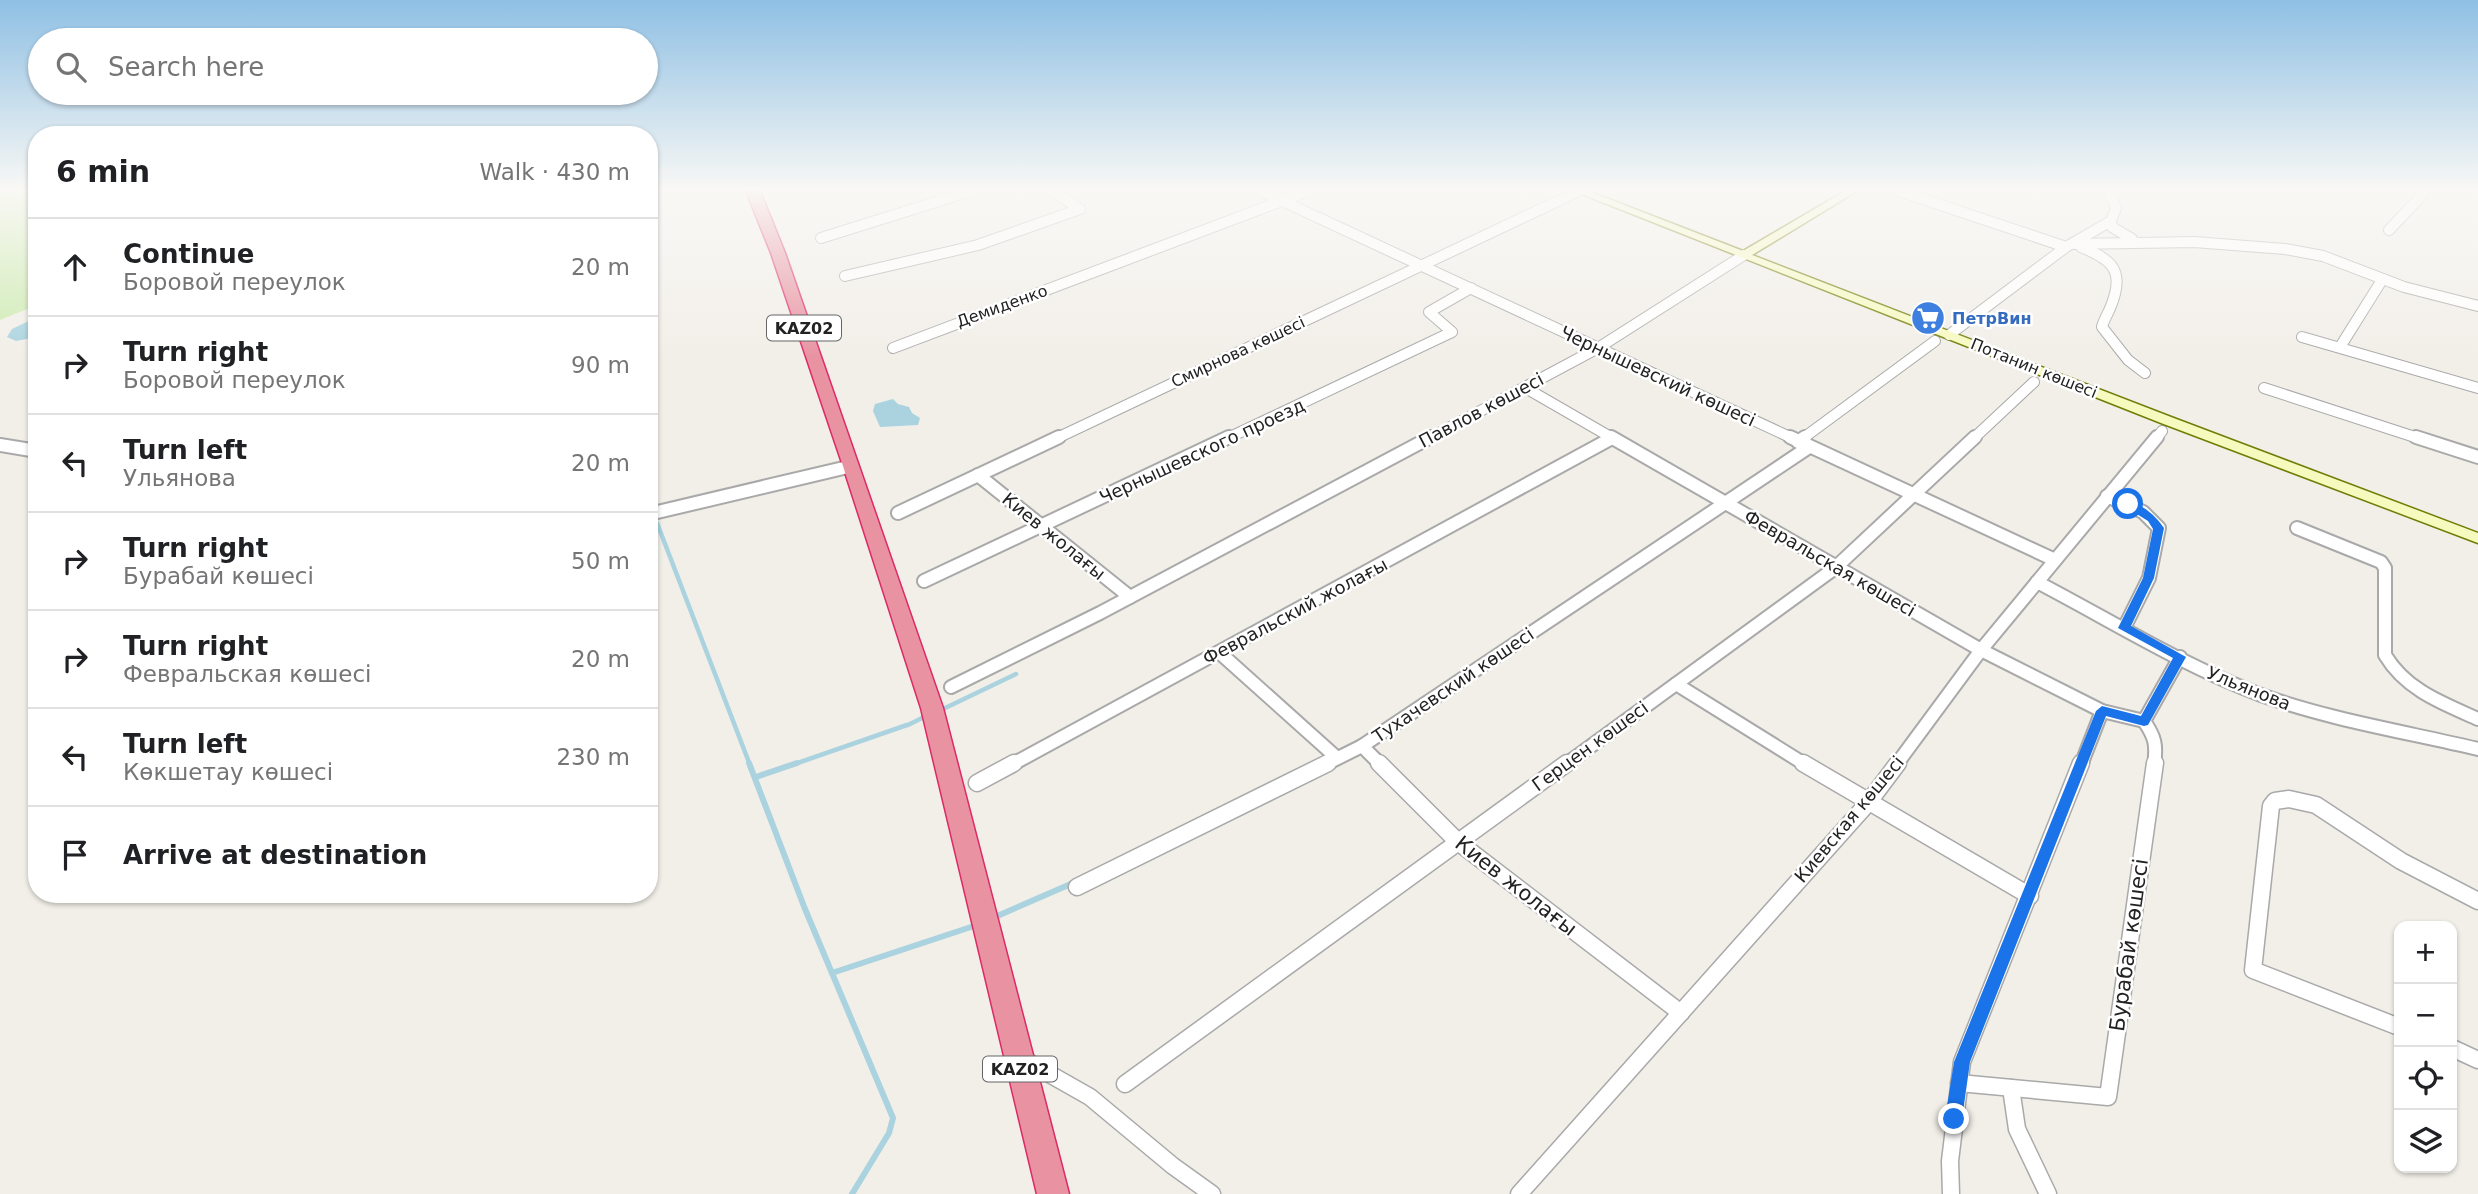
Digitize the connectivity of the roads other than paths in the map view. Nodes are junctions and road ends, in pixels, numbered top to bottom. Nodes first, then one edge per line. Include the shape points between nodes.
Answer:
1 (775, 247) edge
2 (971, 247) edge
3 (1162, 247) edge
4 (1382, 247) edge
5 (1461, 247) edge
6 (1723, 247) edge
7 (1758, 247) edge
8 (2068, 247) edge
9 (2074, 247) edge
10 (2257, 247) edge
11 (1744, 255) junction
12 (1422, 265) junction
13 (845, 276) dead end
14 (2382, 280) junction
15 (1471, 288) junction
16 (2478, 306) edge
17 (1949, 335) junction
18 (2302, 337) dead end
19 (1935, 341) dead end
20 (2340, 347) junction
21 (893, 348) dead end
22 (1598, 348) junction
23 (2145, 373) dead end
24 (2034, 382) dead end
25 (1524, 387) junction
26 (2478, 387) edge
27 (2264, 388) dead end
28 (2162, 431) dead end
29 (1612, 438) junction
30 (0, 444) edge
31 (1804, 444) junction
32 (28, 449) edge
33 (2478, 457) edge
34 (852, 466) junction
35 (978, 475) junction
36 (1913, 495) junction
37 (2107, 496) junction
38 (1725, 503) junction
39 (658, 512) edge
40 (898, 513) dead end
41 (1042, 527) junction
42 (2297, 528) dead end
43 (2478, 538) edge
44 (2054, 560) junction
45 (1835, 568) junction
46 (924, 581) dead end
47 (2037, 582) junction
48 (1130, 597) junction
49 (2124, 628) junction
50 (1981, 650) junction
51 (1220, 653) junction
52 (2180, 657) junction
53 (1676, 684) junction
54 (951, 687) dead end
55 (2102, 711) junction
56 (2478, 719) edge
57 (2144, 721) junction
58 (1363, 746) junction
59 (2478, 749) edge
60 (1336, 757) junction
61 (977, 783) dead end
62 (1868, 803) junction
63 (1458, 842) junction
64 (1077, 887) dead end
65 (2030, 896) junction
66 (2478, 901) edge
67 (2253, 970) joint
68 (1681, 1013) junction
69 (2394, 1025) edge
70 (2457, 1050) edge
71 (1017, 1056) junction
72 (2478, 1060) edge
73 (1959, 1083) junction
74 (1125, 1084) dead end
75 (2011, 1088) junction
76 (1053, 1194) edge
77 (1212, 1194) edge
78 (1519, 1194) edge
79 (1951, 1194) edge
80 (2048, 1194) edge

1 - 34 highway, KAZ02
2 - 13 street
3 - 21 street, Демиденко
4 - 12 street, Чернышевский көшесі
5 - 12 street, Смирнова көшесі
6 - 11 main road, Потанин көшесі
7 - 11 main road, Павлов көшесі
8 - 17 street
9 - 23 street via 2110,261 2118,276 2102,327 2128,360
10 - 14 street via 2331,259
11 - 17 main road, Потанин көшесі
11 - 22 street, Павлов көшесі
12 - 15 street, Чернышевский көшесі
12 - 35 street, Смирнова көшесі
14 - 16 street
14 - 20 street
15 - 22 street, Чернышевский көшесі
15 - 41 street, Чернышевского проезд via 1430,310 1430,315 1452,332
17 - 43 main road, Потанин көшесі
18 - 20 street
19 - 31 street, Тухачевский көшесі
20 - 26 street
22 - 25 street, Павлов көшесі
22 - 31 street, Чернышевский көшесі
24 - 36 street, Герцен көшесі
25 - 29 street, Февральская көшесі
25 - 48 street, Павлов көшесі
27 - 33 street
28 - 37 street, Киевская көшесі
29 - 38 street, Февральская көшесі
29 - 51 street, Февральский жолағы
30 - 32 street
31 - 36 street, Чернышевский көшесі
31 - 38 street, Тухачевский көшесі
34 - 39 street
34 - 71 highway, KAZ02 via 933,713
35 - 40 street, Смирнова көшесі
35 - 41 street, Киев жолағы
36 - 44 street, Чернышевский көшесі
36 - 45 street, Герцен көшесі
37 - 44 street, Киевская көшесі
37 - 49 street via 2136,508 2159,528 2149,578
38 - 45 street, Февральская көшесі
38 - 58 street, Тухачевский көшесі
41 - 46 street, Чернышевского проезд
41 - 48 street, Киев жолағы
42 - 56 street via 2372,557 2385,568 2385,655 2389,664 2421,691
44 - 47 street, Киевская көшесі
45 - 50 street, Февральская көшесі
45 - 53 street, Герцен көшесі
47 - 49 street, Ульянова
47 - 50 street, Киевская көшесі
48 - 54 street, Павлов көшесі
49 - 52 street, Ульянова
50 - 55 street, Февральская көшесі
50 - 62 street, Киевская көшесі
51 - 60 street
51 - 61 street, Февральский жолағы
52 - 57 street
52 - 59 street, Ульянова via 2303,709
53 - 62 street
53 - 63 street, Герцен көшесі
55 - 57 street, Февральская көшесі
55 - 65 street
57 - 75 street, Бурабай көшесі via 2157,745 2108,1097
58 - 60 street, Тухачевский көшесі
58 - 63 street, Киев жолағы
60 - 64 street, Тухачевский көшесі
62 - 65 street
62 - 68 street, Киевская көшесі
63 - 68 street, Киев жолағы
63 - 74 street, Герцен көшесі
65 - 73 street via 1962,1062
66 - 67 street via 2400,861 2316,805 2298,799 2275,802
67 - 69 street
68 - 78 street, Киевская көшесі
70 - 72 street
71 - 76 highway, KAZ02
71 - 77 street via 1090,1097
73 - 75 street, Бурабай көшесі
73 - 79 street
75 - 80 street via 2017,1129

